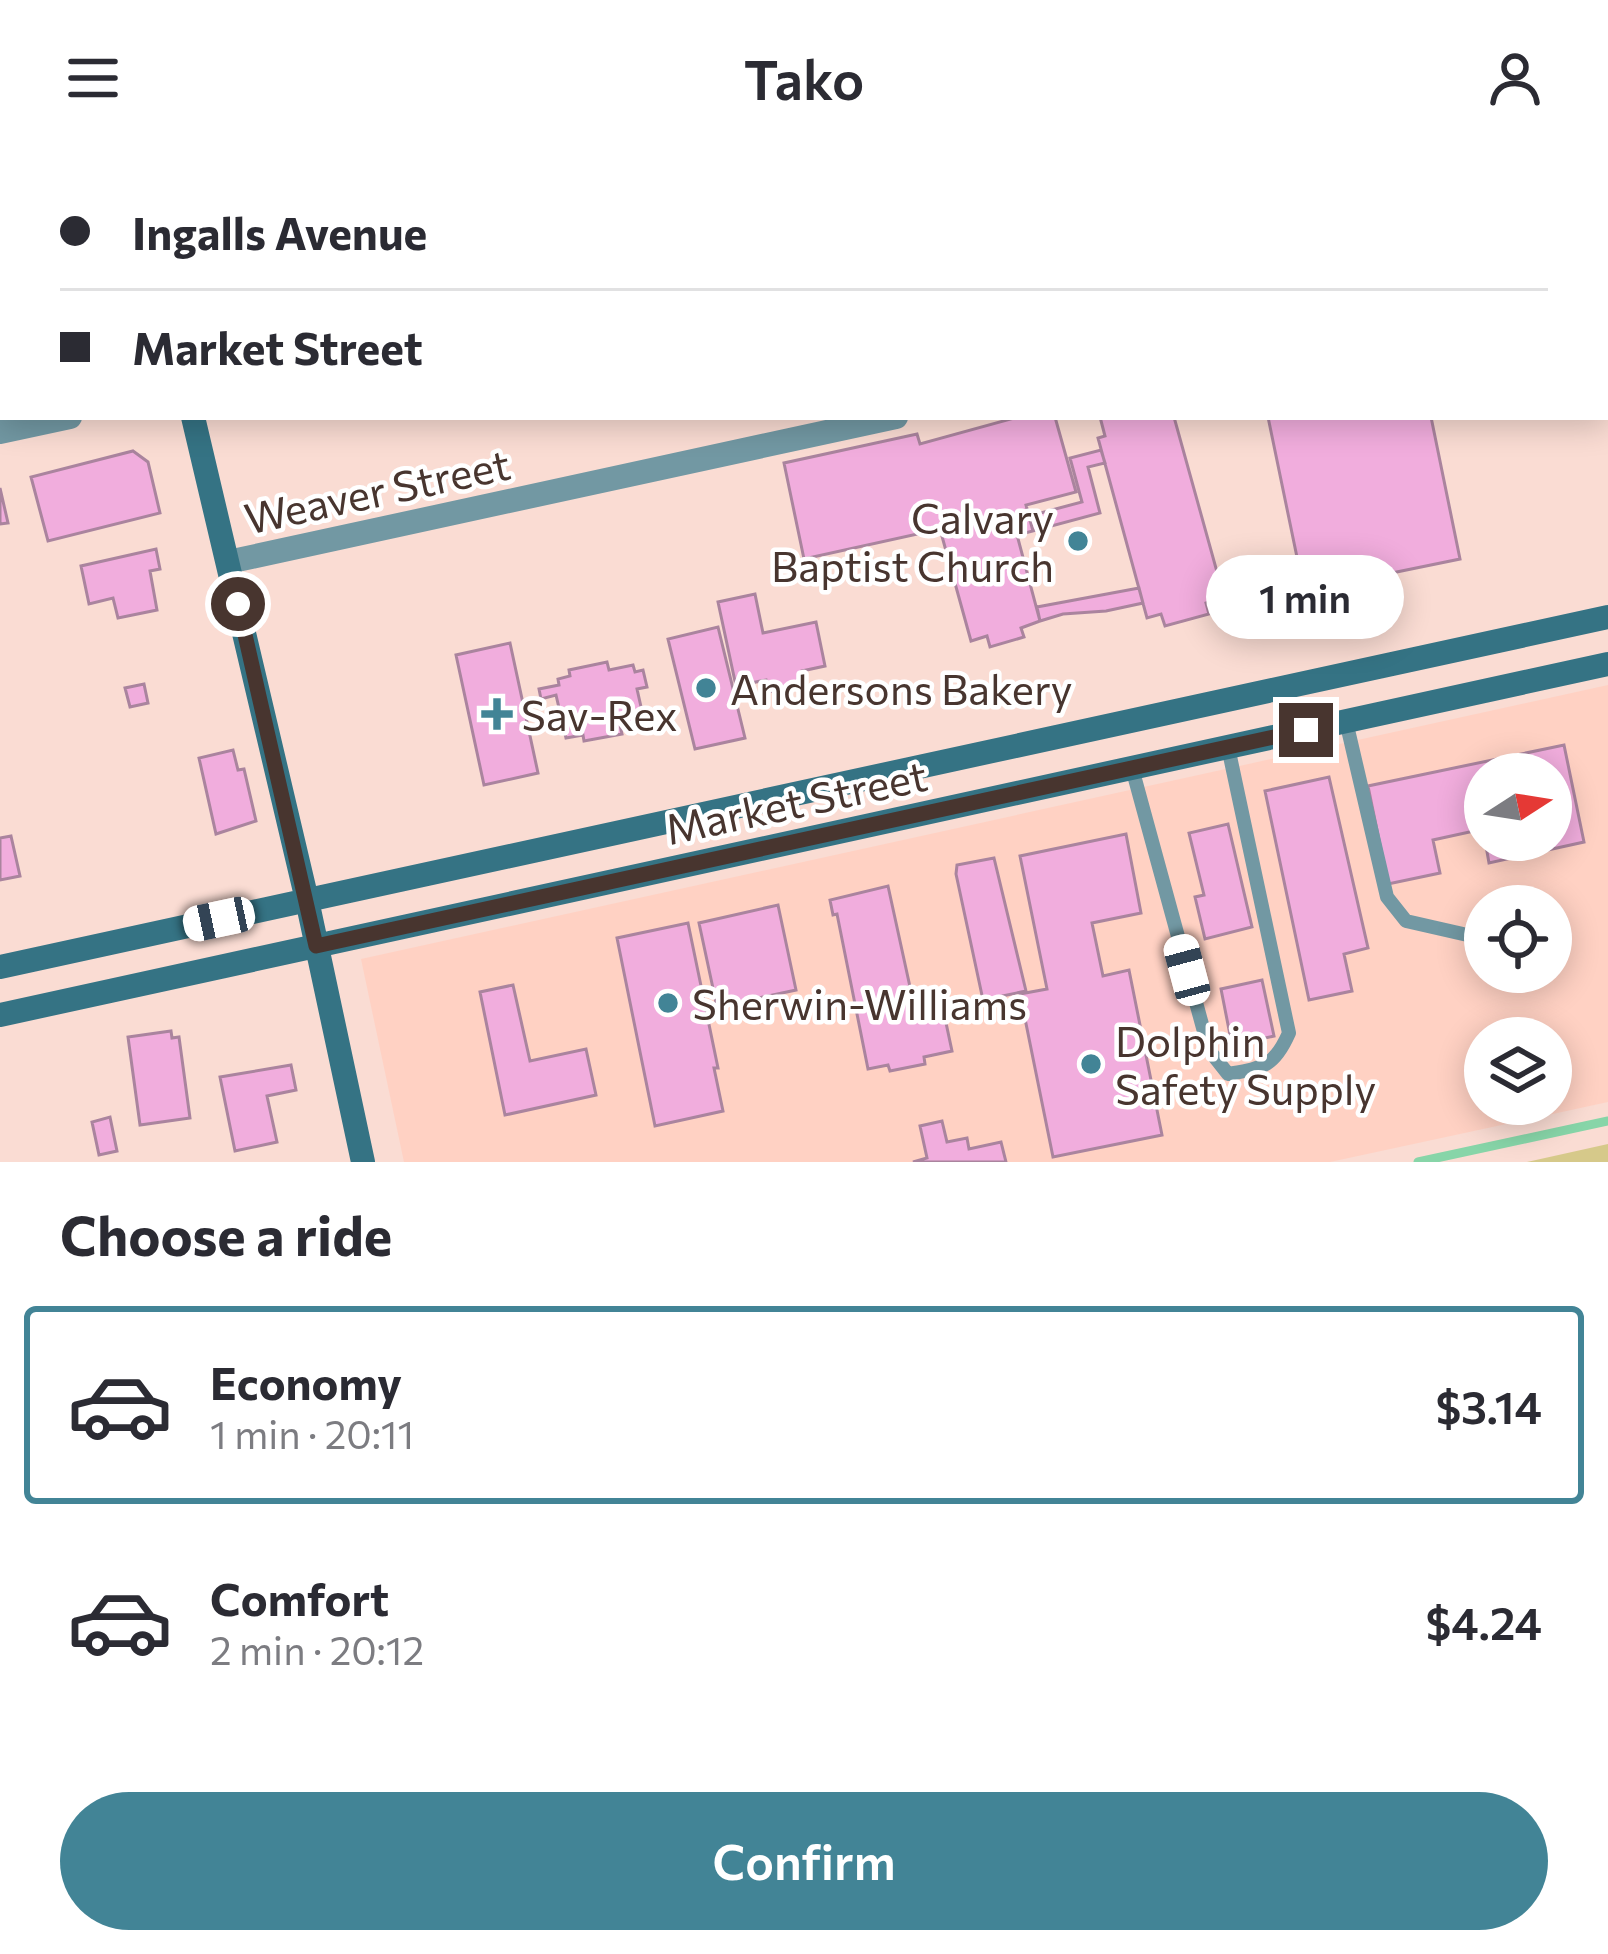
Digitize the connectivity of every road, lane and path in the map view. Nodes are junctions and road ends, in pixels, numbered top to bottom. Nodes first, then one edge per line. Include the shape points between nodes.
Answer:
1 (56, 420) edge
2 (194, 420) edge
3 (882, 420) edge
4 (0, 432) edge
5 (228, 562) junction
6 (1608, 617) edge
7 (1608, 664) edge
8 (1346, 721) junction
9 (1228, 747) junction
10 (1132, 768) junction
11 (307, 900) junction
12 (1464, 934) edge
13 (316, 946) junction
14 (0, 967) edge
15 (0, 1016) edge
16 (363, 1162) edge

1 - 4 street
2 - 5 main road
3 - 5 street, Weaver Street
5 - 11 main road
6 - 11 main road, Market Street
7 - 8 main road, Market Street
8 - 9 main road, Market Street
8 - 12 lane via 1387,897 1406,920
9 - 10 main road, Market Street
9 - 10 lane via 1289,1033 1279,1057 1259,1069 1228,1074 1209,1050
10 - 13 main road, Market Street
11 - 13 main road
11 - 14 main road, Market Street
13 - 15 main road, Market Street
13 - 16 main road

